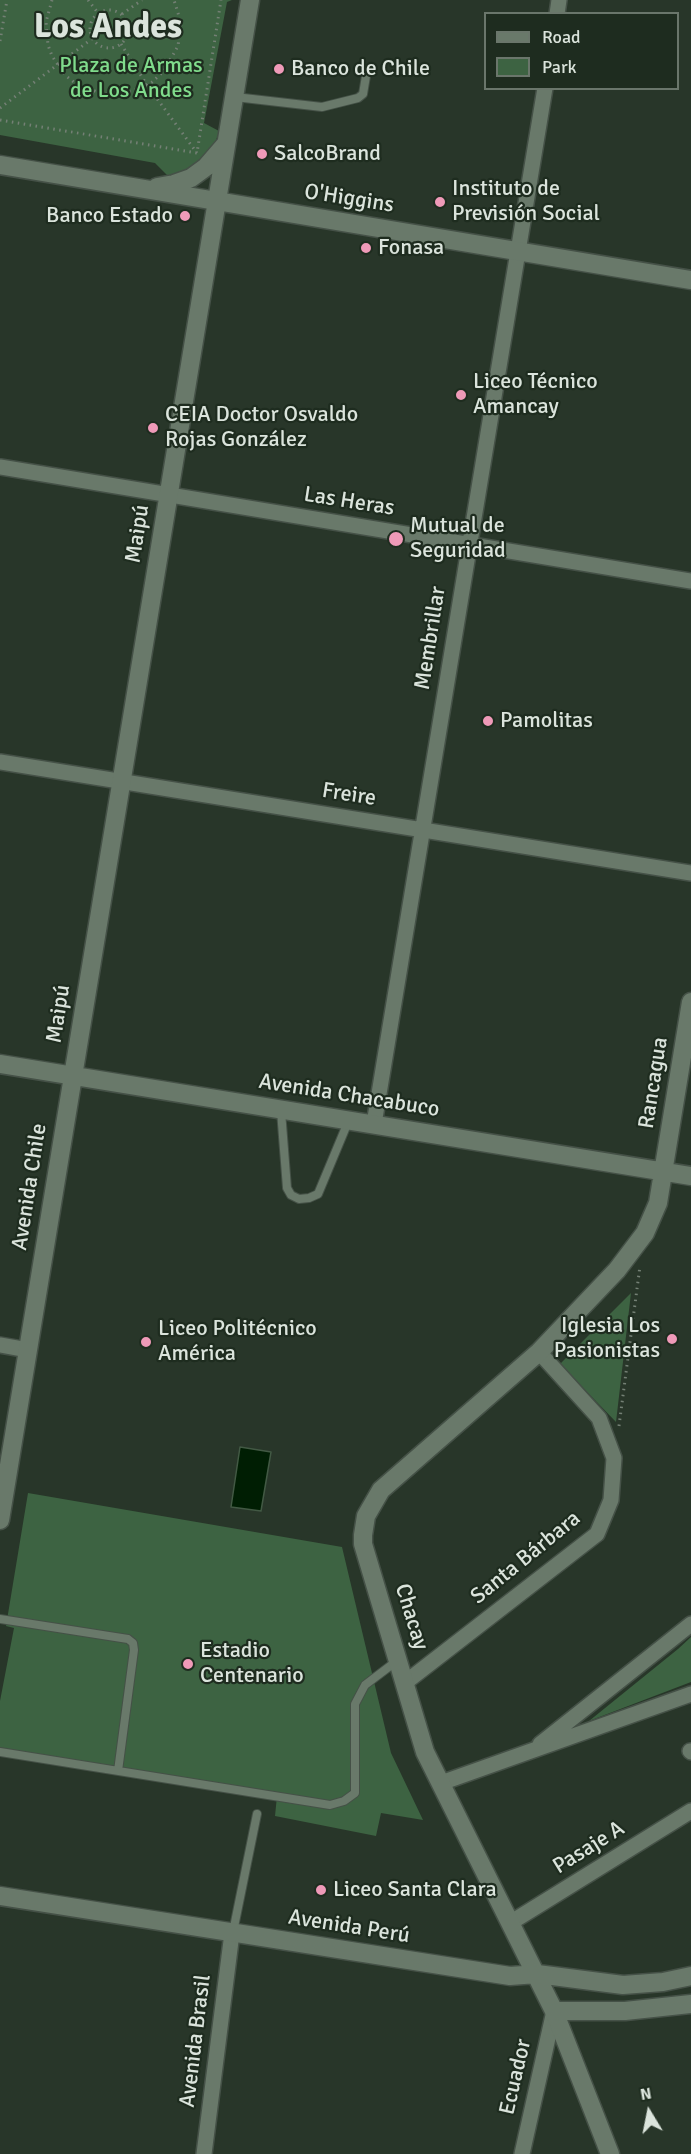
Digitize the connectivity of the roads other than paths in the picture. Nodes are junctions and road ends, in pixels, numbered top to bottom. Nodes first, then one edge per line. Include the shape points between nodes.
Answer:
1 (250, 0) edge
2 (367, 70) dead end
3 (545, 90) edge
4 (234, 96) junction
5 (228, 139) junction
6 (0, 165) edge
7 (143, 190) junction
8 (217, 201) junction
9 (518, 251) junction
10 (691, 280) edge
11 (0, 467) edge
12 (168, 495) junction
13 (470, 544) junction
14 (691, 581) edge
15 (0, 762) edge
16 (121, 781) junction
17 (422, 830) junction
18 (691, 873) edge
19 (691, 1002) edge
20 (0, 1064) edge
21 (73, 1076) junction
22 (281, 1109) junction
23 (349, 1120) junction
24 (374, 1124) junction
25 (664, 1171) junction
26 (691, 1176) edge
27 (0, 1345) edge
28 (28, 1350) junction
29 (539, 1352) junction
30 (0, 1520) edge
31 (0, 1619) edge
32 (691, 1624) edge
33 (399, 1660) junction
34 (406, 1683) junction
35 (691, 1694) edge
36 (531, 1751) junction
37 (0, 1752) edge
38 (118, 1771) junction
39 (441, 1783) junction
40 (691, 1811) edge
41 (257, 1814) dead end
42 (0, 1896) edge
43 (510, 1923) junction
44 (232, 1934) junction
45 (537, 1974) junction
46 (691, 1976) edge
47 (691, 2004) edge
48 (554, 2011) junction
49 (204, 2154) edge
50 (522, 2154) edge
51 (610, 2154) edge

1 - 4 main road, Maipú
2 - 4 lane via 363,94 322,107
3 - 9 street, Membrillar
4 - 5 main road, Maipú
5 - 7 main road via 222,150 202,160 191,178
5 - 8 main road, Maipú
6 - 7 main road, O'Higgins
7 - 8 main road, O'Higgins
8 - 9 main road, O'Higgins
8 - 12 main road, Maipú
9 - 10 main road, O'Higgins
9 - 13 street, Membrillar
11 - 12 street, Las Heras
12 - 13 street, Las Heras
12 - 16 main road, Maipú
13 - 14 street, Las Heras
13 - 17 street, Membrillar
15 - 16 street, Freire
16 - 17 street, Freire
16 - 21 main road, Maipú
17 - 18 street, Freire
17 - 24 street, Membrillar
19 - 25 main road, Rancagua
20 - 21 main road, Avenida Chacabuco
21 - 22 main road, Avenida Chacabuco
21 - 28 main road, Avenida Chile
22 - 23 main road, Avenida Chacabuco
22 - 23 lane via 287,1188 299,1199 318,1194
23 - 24 main road, Avenida Chacabuco
24 - 25 main road, Avenida Chacabuco
25 - 26 main road, Avenida Chacabuco
25 - 29 main road, Chacay via 655,1210 636,1247
27 - 28 street
28 - 30 main road, Avenida Chile
29 - 33 main road, Chacay via 388,1483 370,1507 363,1545
29 - 34 street, Santa Bárbara via 599,1418 615,1458 611,1500 597,1534
31 - 38 lane via 128,1639 133,1643
32 - 36 street
33 - 34 main road, Chacay
33 - 38 lane via 364,1685 355,1704 355,1793 344,1802 330,1804
34 - 39 main road, Chacay via 425,1752
35 - 36 street
36 - 39 street
37 - 38 lane
39 - 43 main road, Chacay
40 - 43 street, Pasaje A
41 - 44 lane
42 - 44 main road, Avenida Perú
43 - 45 main road, Chacay
44 - 45 main road, Avenida Perú via 510,1976
44 - 49 street, Avenida Brasil
45 - 46 main road, Avenida Perú via 622,1985
45 - 48 main road, Chacay
47 - 48 main road via 625,2011
48 - 50 street, Ecuador
48 - 51 main road, Chacay

